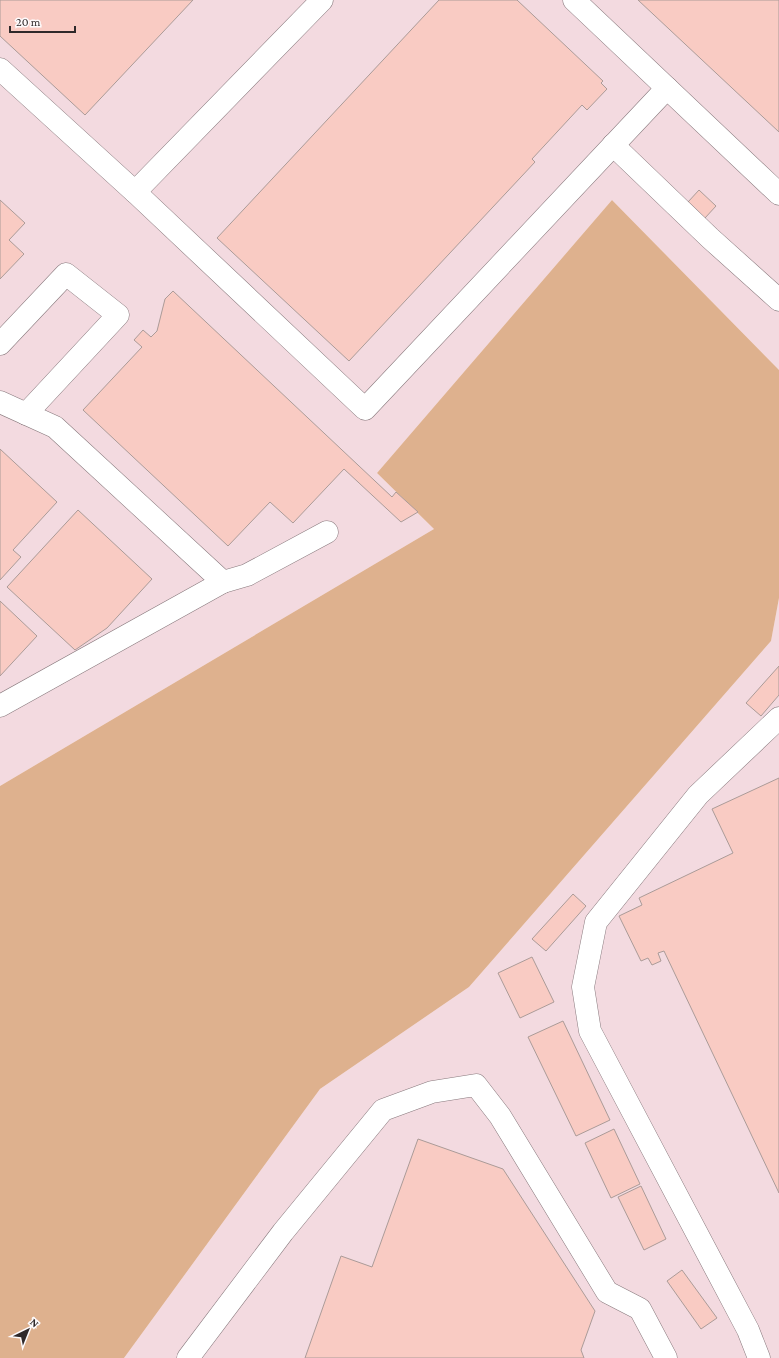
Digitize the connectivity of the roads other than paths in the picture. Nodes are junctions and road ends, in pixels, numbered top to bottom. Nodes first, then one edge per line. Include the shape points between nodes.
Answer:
1 (322, 0) edge
2 (574, 0) edge
3 (0, 69) edge
4 (667, 88) junction
5 (613, 145) junction
6 (135, 192) junction
7 (779, 194) edge
8 (779, 300) edge
9 (0, 344) edge
10 (0, 402) edge
11 (26, 414) junction
12 (327, 532) dead end
13 (223, 582) junction
14 (0, 706) edge
15 (779, 718) edge
16 (188, 1358) edge
17 (666, 1358) edge
18 (759, 1358) edge

1 - 6 lane
2 - 4 lane
3 - 6 lane
4 - 5 lane
4 - 7 lane
5 - 6 lane via 365,409
5 - 8 lane
9 - 11 lane via 66,274 118,315
10 - 11 lane
11 - 13 lane via 55,427
12 - 13 lane via 247,575
13 - 14 lane
15 - 18 lane via 698,795 596,922 583,987 590,1031 748,1330
16 - 17 lane via 283,1232 383,1110 432,1092 476,1085 500,1116 607,1292 640,1309

